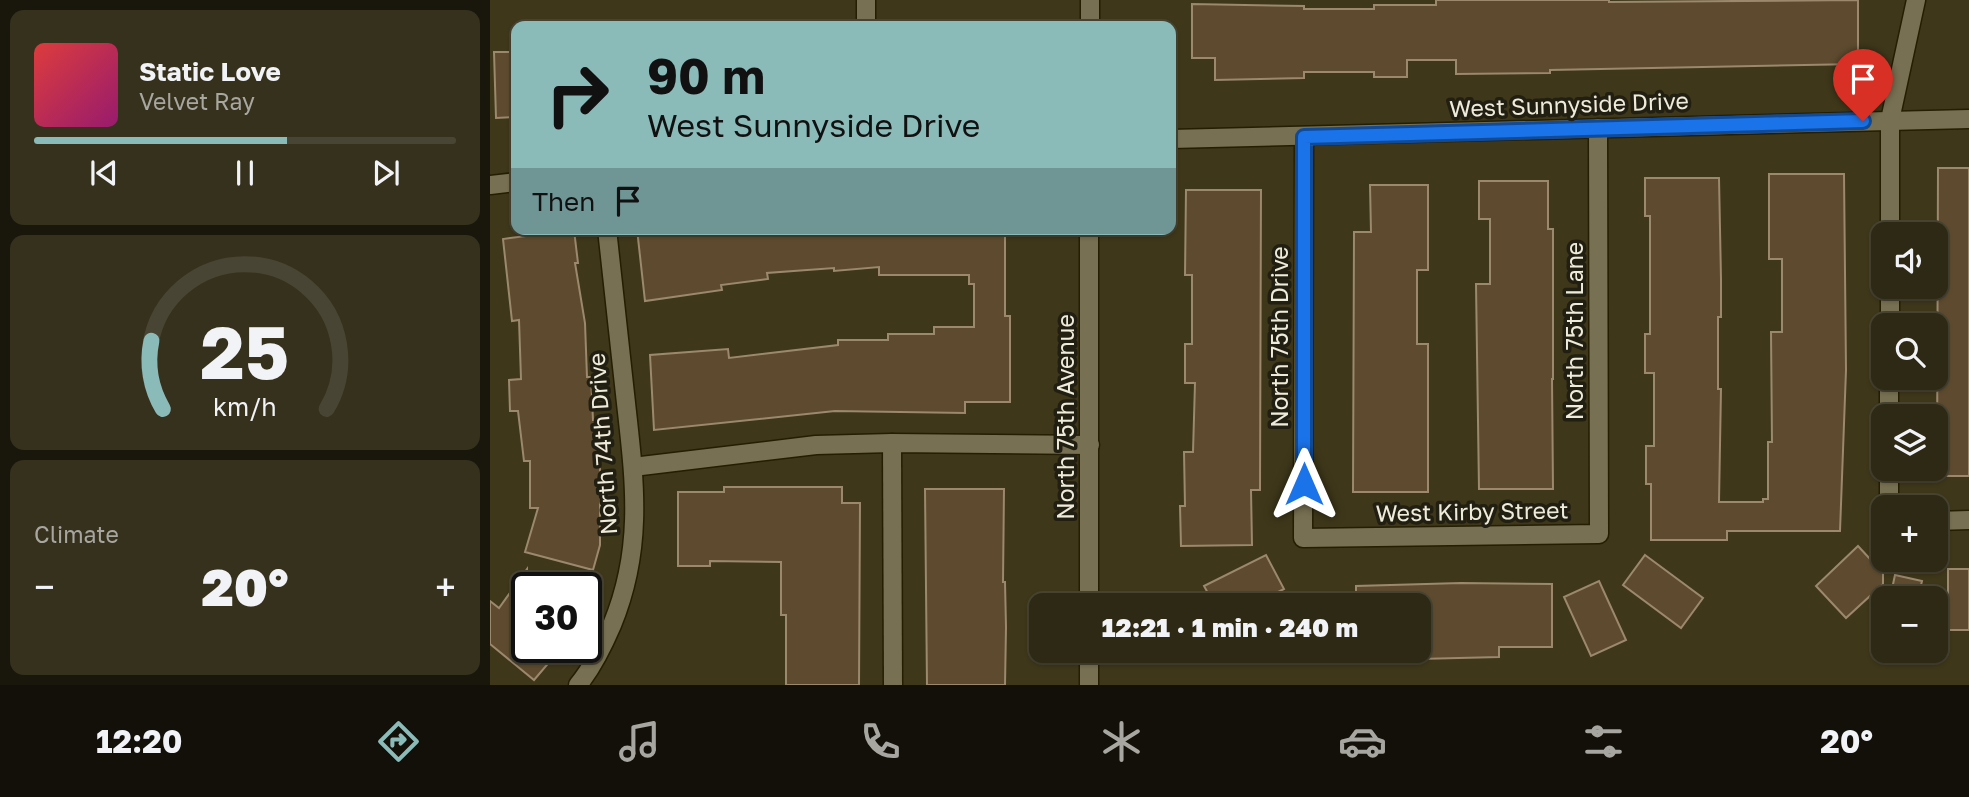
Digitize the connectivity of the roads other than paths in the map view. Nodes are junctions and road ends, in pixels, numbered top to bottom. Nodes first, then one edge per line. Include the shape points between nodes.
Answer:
1 (866, 0) edge
2 (1090, 0) edge
3 (1916, 0) edge
4 (866, 21) edge
5 (1090, 21) edge
6 (1969, 119) edge
7 (1890, 120) junction
8 (1598, 128) junction
9 (1304, 137) junction
10 (1176, 139) edge
11 (511, 183) edge
12 (490, 185) edge
13 (1890, 222) edge
14 (608, 235) edge
15 (1089, 235) edge
16 (892, 443) junction
17 (1090, 445) junction
18 (633, 467) junction
19 (1969, 520) edge
20 (1948, 521) edge
21 (1600, 534) joint
22 (1303, 538) joint
23 (1089, 593) edge
24 (1089, 663) edge
25 (578, 685) edge
26 (894, 685) edge
27 (1089, 685) edge

1 - 4 street
2 - 5 street
3 - 7 street
6 - 7 street, West Sunnyside Drive
7 - 8 street, West Sunnyside Drive
7 - 13 street
8 - 9 street, West Sunnyside Drive
8 - 21 street, North 75th Lane
9 - 10 street, West Sunnyside Drive
9 - 22 street, North 75th Drive
11 - 12 street
14 - 18 street, North 74th Drive
15 - 17 street, North 75th Avenue
16 - 17 street
16 - 18 street via 816,445
16 - 26 street
17 - 23 street, North 75th Avenue
18 - 25 street, North 74th Drive via 636,508 630,572 607,638
19 - 20 street
21 - 22 street, West Kirby Street
24 - 27 street

